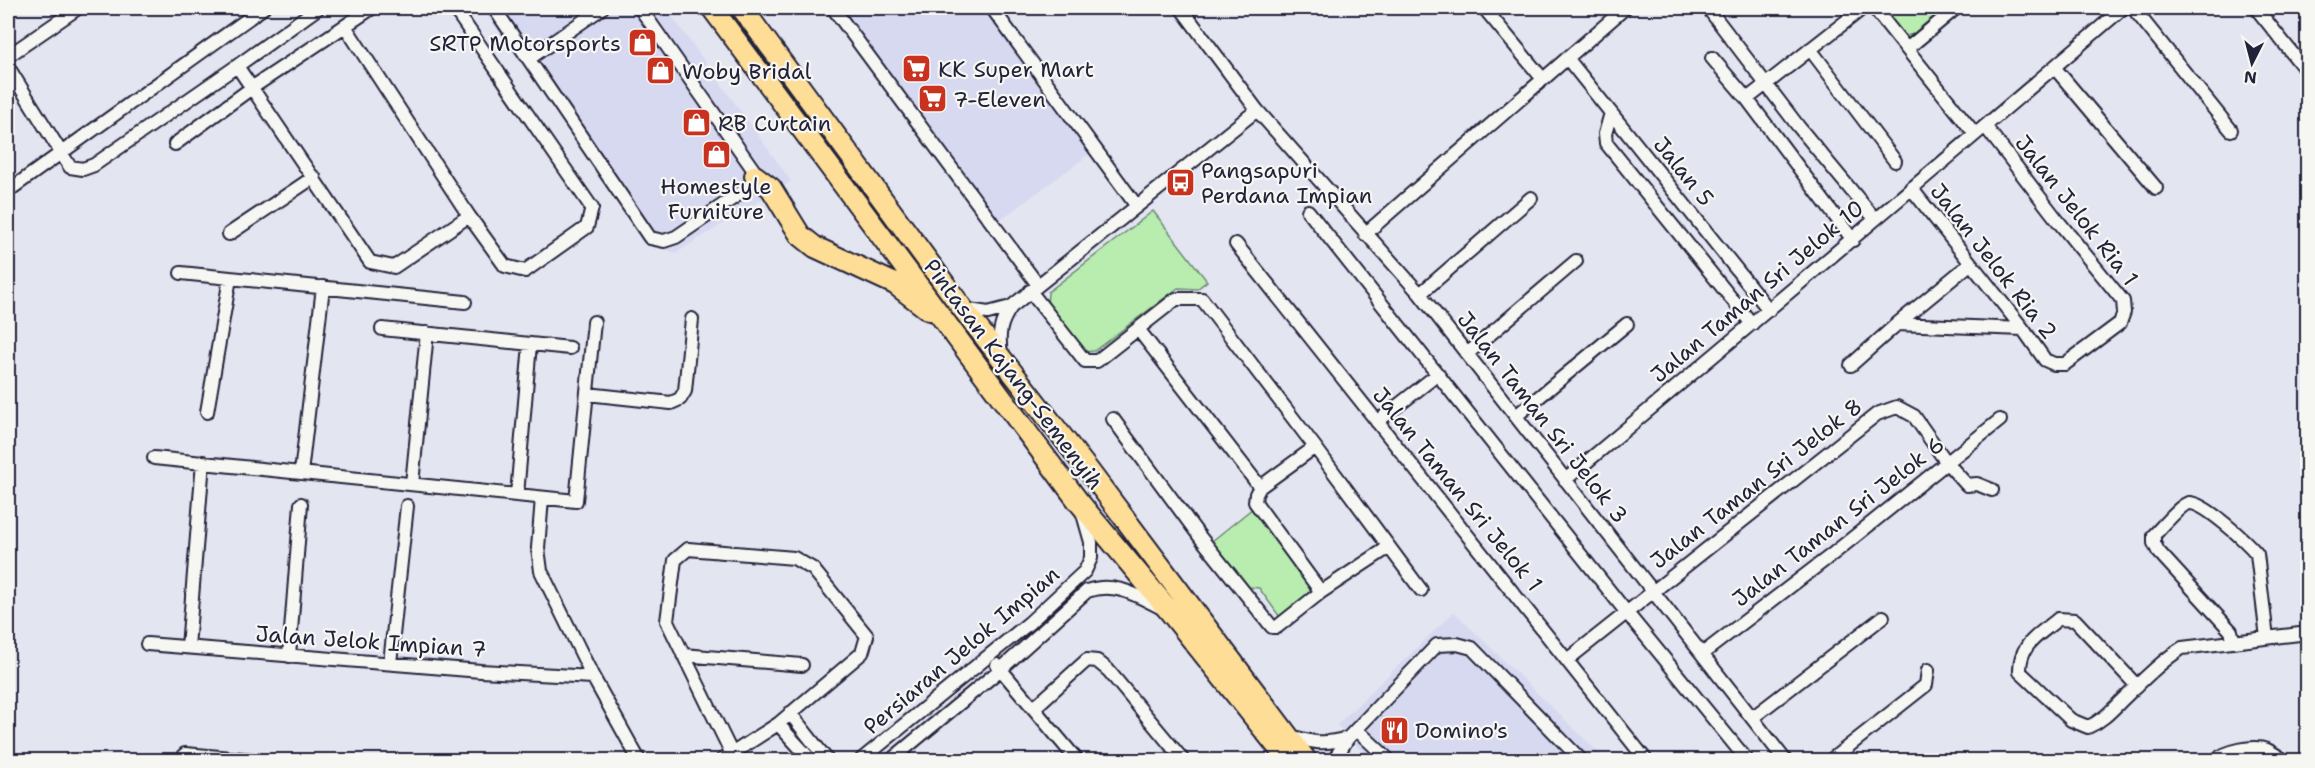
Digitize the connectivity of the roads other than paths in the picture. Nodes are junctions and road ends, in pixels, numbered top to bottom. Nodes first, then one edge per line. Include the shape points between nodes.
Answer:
1 (78, 8) edge
2 (262, 8) edge
3 (318, 8) edge
4 (372, 8) edge
5 (454, 8) edge
6 (494, 8) edge
7 (602, 8) edge
8 (640, 8) edge
9 (712, 8) edge
10 (742, 8) edge
11 (833, 8) edge
12 (992, 8) edge
13 (1181, 8) edge
14 (1484, 8) edge
15 (1708, 8) edge
16 (1863, 8) edge
17 (1874, 8) edge
18 (1956, 8) edge
19 (2123, 8) edge
20 (2133, 8) edge
21 (2256, 8) edge
22 (1618, 10) edge
23 (1848, 12) edge
24 (345, 26) junction
25 (1908, 48) junction
26 (1810, 49) junction
27 (8, 56) edge
28 (530, 58) junction
29 (1567, 58) junction
30 (1712, 58) dead end
31 (237, 66) junction
32 (8, 67) edge
33 (2054, 67) junction
34 (2307, 72) edge
35 (1542, 78) junction
36 (1768, 84) junction
37 (253, 87) junction
38 (1747, 99) junction
39 (1257, 110) junction
40 (1611, 113) junction
41 (1980, 130) junction
42 (2231, 130) dead end
43 (175, 144) dead end
44 (60, 153) junction
45 (1895, 161) dead end
46 (755, 176) junction
47 (314, 177) junction
48 (1911, 188) junction
49 (2156, 188) dead end
50 (8, 191) edge
51 (1531, 198) dead end
52 (1136, 205) junction
53 (1308, 211) dead end
54 (469, 216) junction
55 (1875, 219) junction
56 (229, 234) dead end
57 (1365, 234) junction
58 (1853, 240) junction
59 (1236, 244) dead end
60 (1576, 261) dead end
61 (1970, 264) junction
62 (181, 273) dead end
63 (230, 278) junction
64 (323, 287) junction
65 (1034, 288) junction
66 (1420, 294) junction
67 (465, 302) dead end
68 (1011, 307) junction
69 (963, 309) junction
70 (1769, 310) junction
71 (692, 319) dead end
72 (943, 320) junction
73 (594, 322) dead end
74 (1628, 324) dead end
75 (1752, 324) junction
76 (1897, 324) junction
77 (382, 329) dead end
78 (1138, 329) junction
79 (2023, 329) junction
80 (427, 333) junction
81 (530, 344) junction
82 (570, 348) dead end
83 (1467, 354) junction
84 (1002, 360) junction
85 (2044, 360) joint
86 (1851, 365) dead end
87 (1438, 374) junction
88 (587, 394) junction
89 (207, 412) dead end
90 (1516, 416) junction
91 (1113, 418) dead end
92 (2000, 420) dead end
93 (1377, 422) junction
94 (1316, 447) junction
95 (154, 458) dead end
96 (203, 462) junction
97 (1947, 463) junction
98 (301, 473) junction
99 (1565, 480) junction
100 (412, 484) junction
101 (1260, 487) junction
102 (1992, 490) dead end
103 (517, 495) junction
104 (542, 498) junction
105 (1078, 501) junction
106 (301, 504) dead end
107 (406, 506) dead end
108 (1389, 547) junction
109 (1420, 590) dead end
110 (1652, 591) junction
111 (1321, 592) junction
112 (1171, 613) junction
113 (1627, 614) junction
114 (1883, 617) dead end
115 (2307, 633) edge
116 (2267, 638) junction
117 (2234, 642) junction
118 (147, 644) dead end
119 (188, 647) junction
120 (1702, 654) junction
121 (683, 655) junction
122 (289, 656) junction
123 (988, 656) junction
124 (1568, 660) junction
125 (390, 663) junction
126 (802, 665) dead end
127 (1001, 669) junction
128 (1928, 670) dead end
129 (593, 677) junction
130 (2137, 686) junction
131 (1034, 708) junction
132 (790, 713) junction
133 (1752, 718) junction
134 (778, 724) junction
135 (1352, 734) junction
136 (1286, 735) junction
137 (185, 754) dead end
138 (727, 757) edge
139 (232, 760) edge
140 (254, 760) edge
141 (639, 760) edge
142 (811, 760) edge
143 (827, 760) edge
144 (861, 760) edge
145 (891, 760) edge
146 (1077, 760) edge
147 (1183, 760) edge
148 (1288, 760) edge
149 (1306, 760) edge
150 (1334, 760) edge
151 (1389, 760) edge
152 (1581, 760) edge
153 (1646, 760) edge
154 (1747, 760) edge
155 (1785, 760) edge
156 (1831, 760) edge
157 (2216, 760) edge
158 (2284, 760) edge

1 - 27 street
2 - 44 street
3 - 31 street
4 - 24 street
5 - 54 street via 592,208 587,227 525,271 505,266
6 - 28 street
7 - 28 street
8 - 46 street
9 - 72 highway, Pintasan Kajang-Semenyih
10 - 69 highway, Pintasan Kajang-Semenyih
11 - 65 street
12 - 52 street
13 - 39 street, Jalan Taman Sri Jelok 3
14 - 35 street
15 - 36 street
16 - 23 street
17 - 25 street, Jalan Jelok Ria 1
18 - 25 street
19 - 33 street, Jalan Taman Sri Jelok 10
20 - 42 street
21 - 34 street
22 - 29 street
23 - 26 street
24 - 37 street
24 - 54 street
25 - 41 street, Jalan Jelok Ria 1
26 - 36 street
26 - 45 street
28 - 46 street via 650,238 664,241 676,237 745,190
29 - 35 street
29 - 40 street, Jalan 5
30 - 38 street
31 - 37 street
31 - 44 street via 93,165 82,169 70,166
32 - 44 street
33 - 41 street, Jalan Taman Sri Jelok 10
33 - 49 street
35 - 57 street
36 - 38 street
36 - 55 street
37 - 43 street
37 - 47 street
38 - 58 street
39 - 52 street
39 - 57 street, Jalan Taman Sri Jelok 3
40 - 70 street, Jalan 5
40 - 75 street via 1606,143
41 - 48 street, Jalan Taman Sri Jelok 10
41 - 85 street, Jalan Jelok Ria 1 via 2123,301 2120,323 2065,364
44 - 50 street
46 - 72 highway via 771,188 800,234 814,247 895,284
47 - 54 street via 370,262 394,267
47 - 56 street
48 - 55 street, Jalan Taman Sri Jelok 10
48 - 61 street, Jalan Jelok Ria 2
51 - 66 street
52 - 65 street
53 - 87 street
55 - 58 street, Jalan Taman Sri Jelok 10
57 - 66 street, Jalan Taman Sri Jelok 3
58 - 70 street, Jalan Taman Sri Jelok 10
59 - 93 street, Jalan Taman Sri Jelok 1
60 - 83 street
61 - 76 street
61 - 79 street, Jalan Jelok Ria 2
62 - 63 street
63 - 64 street
63 - 89 street
64 - 67 street
64 - 98 street
65 - 68 street
65 - 78 street via 1085,361 1097,361
66 - 83 street, Jalan Taman Sri Jelok 3
68 - 69 street via 988,313
68 - 84 street via 999,330
69 - 84 highway, Pintasan Kajang-Semenyih
70 - 75 street, Jalan Taman Sri Jelok 10
71 - 88 street via 685,391 680,399 671,403
72 - 105 highway, Pintasan Kajang-Semenyih
73 - 88 street
74 - 90 street
75 - 99 street, Jalan Taman Sri Jelok 10
76 - 79 street
76 - 86 street
77 - 80 street
78 - 94 street via 1176,299 1202,299
78 - 101 street
79 - 85 street, Jalan Jelok Ria 2
80 - 81 street
80 - 100 street
81 - 82 street
81 - 103 street
83 - 90 street, Jalan Taman Sri Jelok 3
84 - 136 highway, Pintasan Kajang-Semenyih
87 - 93 street
87 - 113 street
88 - 104 street via 576,501
90 - 99 street, Jalan Taman Sri Jelok 3
91 - 111 street via 1272,627
92 - 97 street, Jalan Taman Sri Jelok 6
93 - 124 street, Jalan Taman Sri Jelok 1
94 - 101 street
94 - 108 street
95 - 96 street
96 - 98 street
96 - 119 street
97 - 102 street, Jalan Taman Sri Jelok 8 via 1967,485
97 - 110 street, Jalan Taman Sri Jelok 8 via 1914,416 1897,407 1877,414
97 - 120 street, Jalan Taman Sri Jelok 6
98 - 100 street
99 - 110 street, Jalan Taman Sri Jelok 3
100 - 103 street
101 - 111 street via 1255,502
103 - 104 street
104 - 129 street via 538,548 541,571
105 - 112 highway, Pintasan Kajang-Semenyih
105 - 123 street, Persiaran Jelok Impian via 1091,542 1091,558 1085,571
106 - 122 street
107 - 125 street
108 - 109 street
108 - 111 street
110 - 113 street, Jalan Taman Sri Jelok 8
110 - 120 street, Jalan Taman Sri Jelok 3
112 - 127 street, Persiaran Jelok Impian via 1123,590 1098,587 1087,591
112 - 148 highway, Pintasan Kajang-Semenyih
113 - 124 street, Jalan Taman Sri Jelok 8
113 - 154 street
114 - 133 street
115 - 116 street
116 - 117 street
116 - 117 street via 2257,554 2202,507 2183,505 2154,535 2154,543 2231,631
117 - 130 street via 2182,648
118 - 119 street, Jalan Jelok Impian 7
119 - 122 street, Jalan Jelok Impian 7
120 - 133 street, Jalan Taman Sri Jelok 3
121 - 126 street
121 - 132 street via 667,621 675,560 688,549 794,558 813,569 867,636 862,653
121 - 138 street
122 - 125 street, Jalan Jelok Impian 7
123 - 127 street
123 - 144 street, Persiaran Jelok Impian
124 - 153 street, Jalan Taman Sri Jelok 1
125 - 129 street, Jalan Jelok Impian 7
127 - 131 street
127 - 145 street, Persiaran Jelok Impian
128 - 156 street via 1926,685
129 - 141 street
130 - 130 street via 2098,723 2088,727 2071,720 2020,672 2019,660 2024,647 2058,619 2075,620
131 - 146 street
131 - 147 street via 1081,664 1097,661
132 - 134 street
132 - 143 street
133 - 155 street, Jalan Taman Sri Jelok 3
134 - 138 street
134 - 142 street
135 - 136 street via 1328,743
135 - 150 street
135 - 151 street
135 - 152 street via 1437,645 1457,644 1472,648
136 - 149 highway, Pintasan Kajang-Semenyih
137 - 139 street
139 - 140 street
157 - 158 street via 2252,748 2266,750

